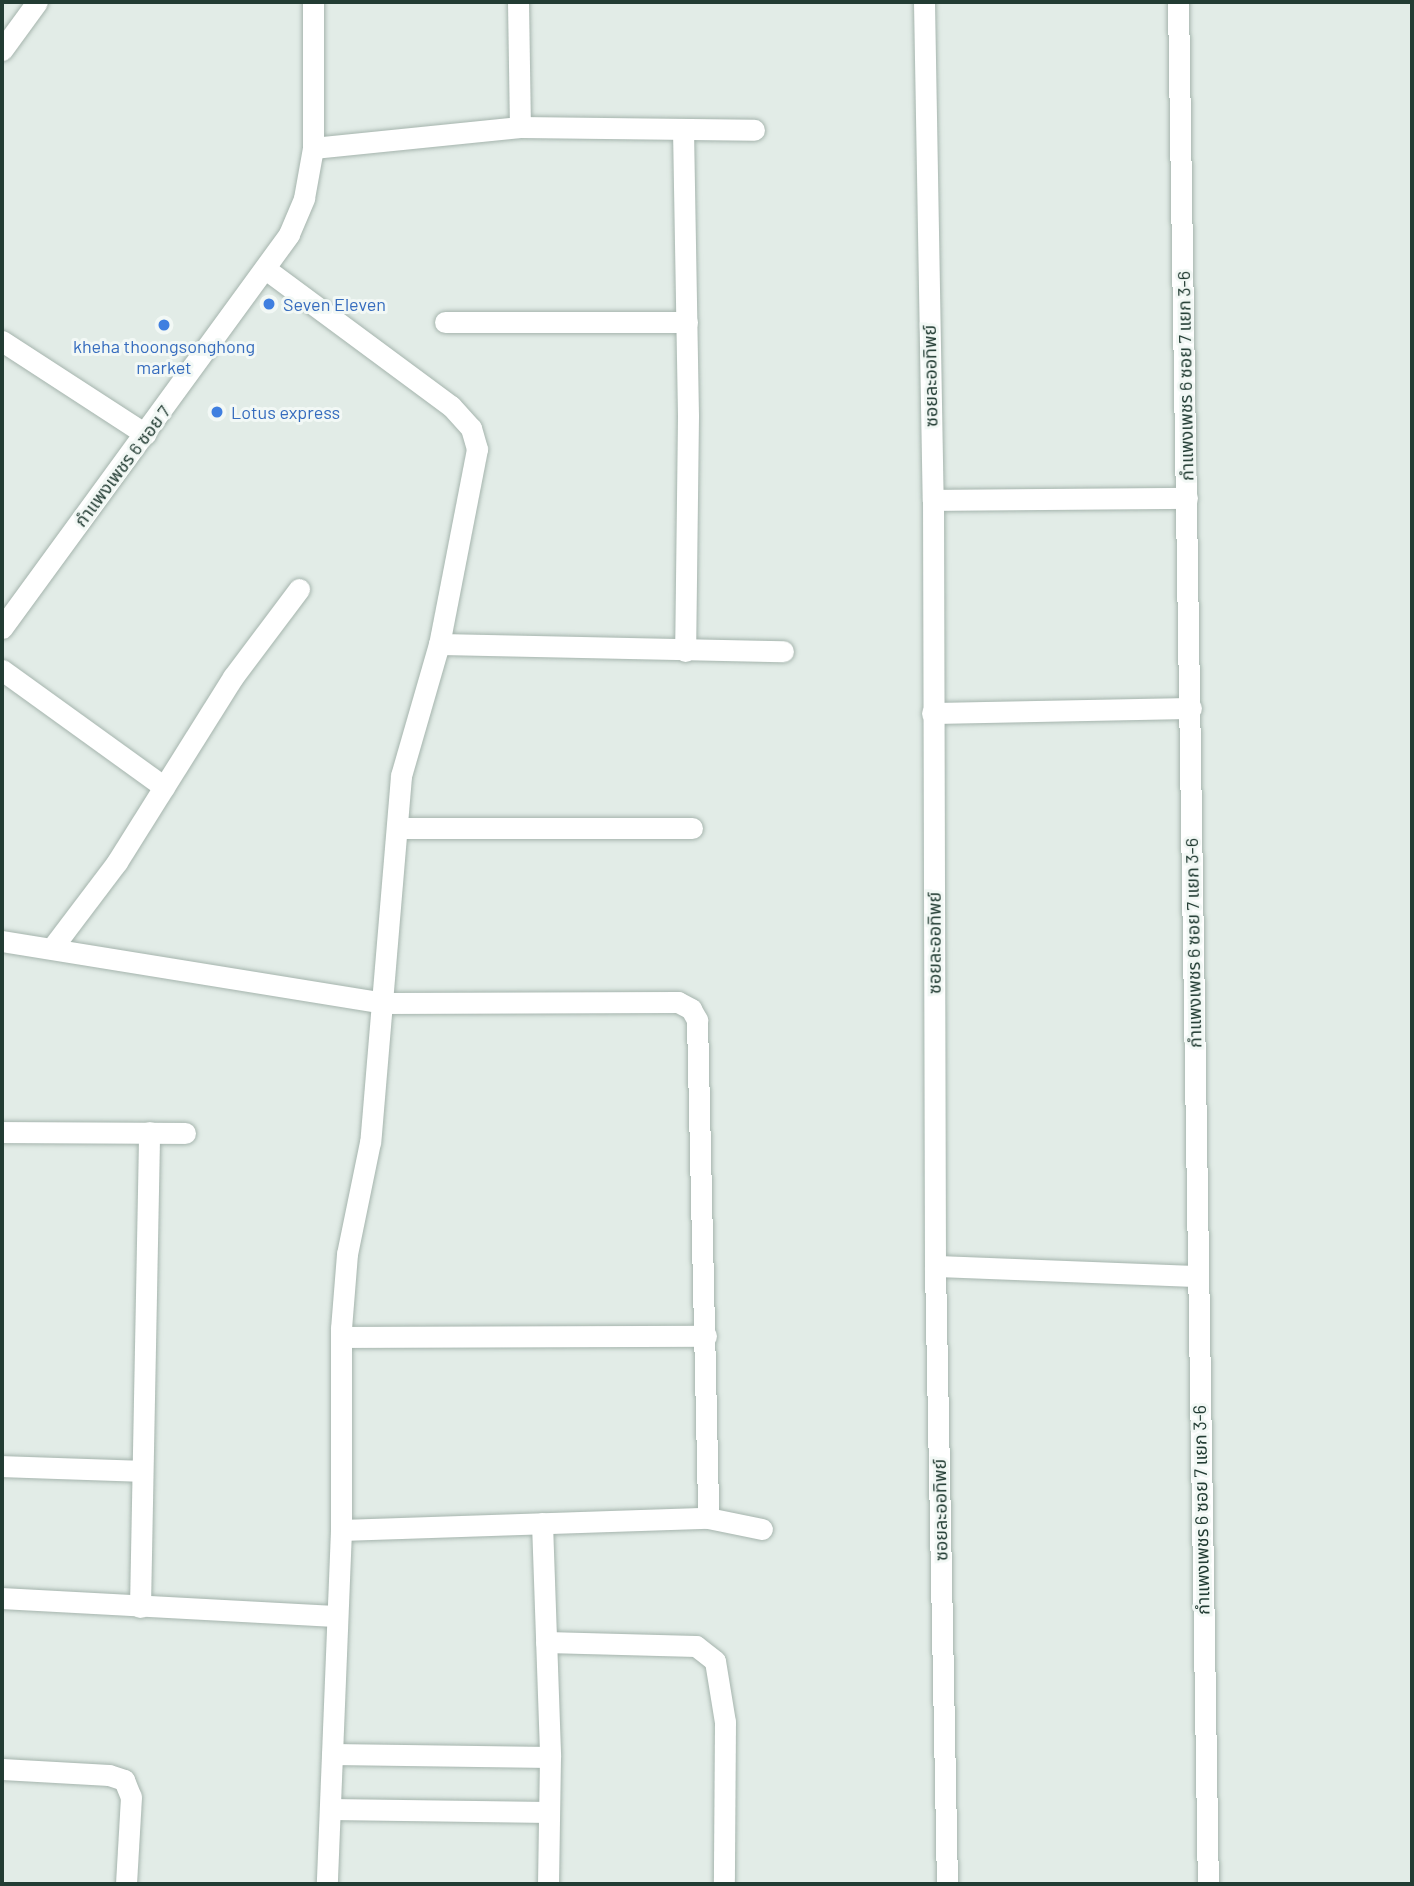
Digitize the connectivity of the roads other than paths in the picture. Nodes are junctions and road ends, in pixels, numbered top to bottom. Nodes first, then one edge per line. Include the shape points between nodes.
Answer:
1 (37, 2) edge
2 (313, 2) edge
3 (518, 2) edge
4 (924, 2) edge
5 (1178, 2) edge
6 (2, 50) edge
7 (520, 127) junction
8 (683, 129) junction
9 (754, 130) dead end
10 (313, 148) junction
11 (267, 270) junction
12 (445, 322) dead end
13 (687, 322) junction
14 (2, 341) edge
15 (145, 434) junction
16 (1187, 498) junction
17 (933, 500) junction
18 (299, 589) dead end
19 (2, 628) edge
20 (439, 644) junction
21 (685, 651) junction
22 (783, 652) dead end
23 (2, 670) edge
24 (1191, 708) junction
25 (932, 713) junction
26 (164, 787) junction
27 (397, 828) junction
28 (692, 828) dead end
29 (2, 941) edge
30 (52, 948) junction
31 (384, 1003) junction
32 (2, 1132) edge
33 (149, 1132) junction
34 (185, 1133) dead end
35 (935, 1266) junction
36 (1197, 1276) junction
37 (706, 1336) junction
38 (341, 1337) junction
39 (2, 1466) edge
40 (142, 1471) junction
41 (708, 1518) junction
42 (542, 1523) junction
43 (762, 1529) dead end
44 (341, 1530) junction
45 (2, 1598) edge
46 (140, 1607) junction
47 (334, 1616) junction
48 (546, 1642) junction
49 (332, 1754) junction
50 (550, 1757) junction
51 (2, 1769) edge
52 (330, 1810) junction
53 (549, 1812) junction
54 (127, 1884) edge
55 (327, 1884) edge
56 (548, 1884) edge
57 (724, 1884) edge
58 (947, 1884) edge
59 (1208, 1884) edge

1 - 6 street
2 - 10 street, กำแพงเพชร 6 ซอย 7
3 - 7 street
4 - 17 street, ซอยละออทิพย์
5 - 16 street, กำแพงเพชร 6 ซอย 7 แยก 3-6
7 - 8 street
7 - 10 street
8 - 9 street
8 - 13 street
10 - 11 street, กำแพงเพชร 6 ซอย 7 via 304,198
11 - 15 street, กำแพงเพชร 6 ซอย 7
11 - 20 street via 451,406 471,428 477,449 473,485
12 - 13 street
13 - 21 street
14 - 15 street
15 - 19 street, กำแพงเพชร 6 ซอย 7
16 - 17 street
16 - 24 street, กำแพงเพชร 6 ซอย 7 แยก 3-6
17 - 25 street, ซอยละออทิพย์
18 - 26 street via 233,677
20 - 21 street
20 - 27 street via 401,776
21 - 22 street
23 - 26 street
24 - 25 street
24 - 36 street, กำแพงเพชร 6 ซอย 7 แยก 3-6
25 - 35 street, ซอยละออทิพย์
26 - 30 street via 117,862
27 - 28 street
27 - 31 street
29 - 30 street
30 - 31 street
31 - 37 street via 678,1002 691,1009 697,1020
31 - 38 street via 370,1142 347,1254
32 - 33 street
33 - 34 street
33 - 40 street
35 - 36 street
35 - 58 street, ซอยละออทิพย์
36 - 59 street, กำแพงเพชร 6 ซอย 7 แยก 3-6
37 - 38 street
37 - 41 street
38 - 44 street
39 - 40 street
40 - 46 street
41 - 42 street
41 - 43 street
42 - 44 street
42 - 48 street
44 - 47 street
45 - 46 street
46 - 47 street
47 - 49 street
48 - 50 street
48 - 57 street via 696,1646 715,1661 725,1722
49 - 50 street
49 - 52 street
50 - 53 street
51 - 54 street via 109,1775 124,1780 131,1797
52 - 53 street
52 - 55 street
53 - 56 street

